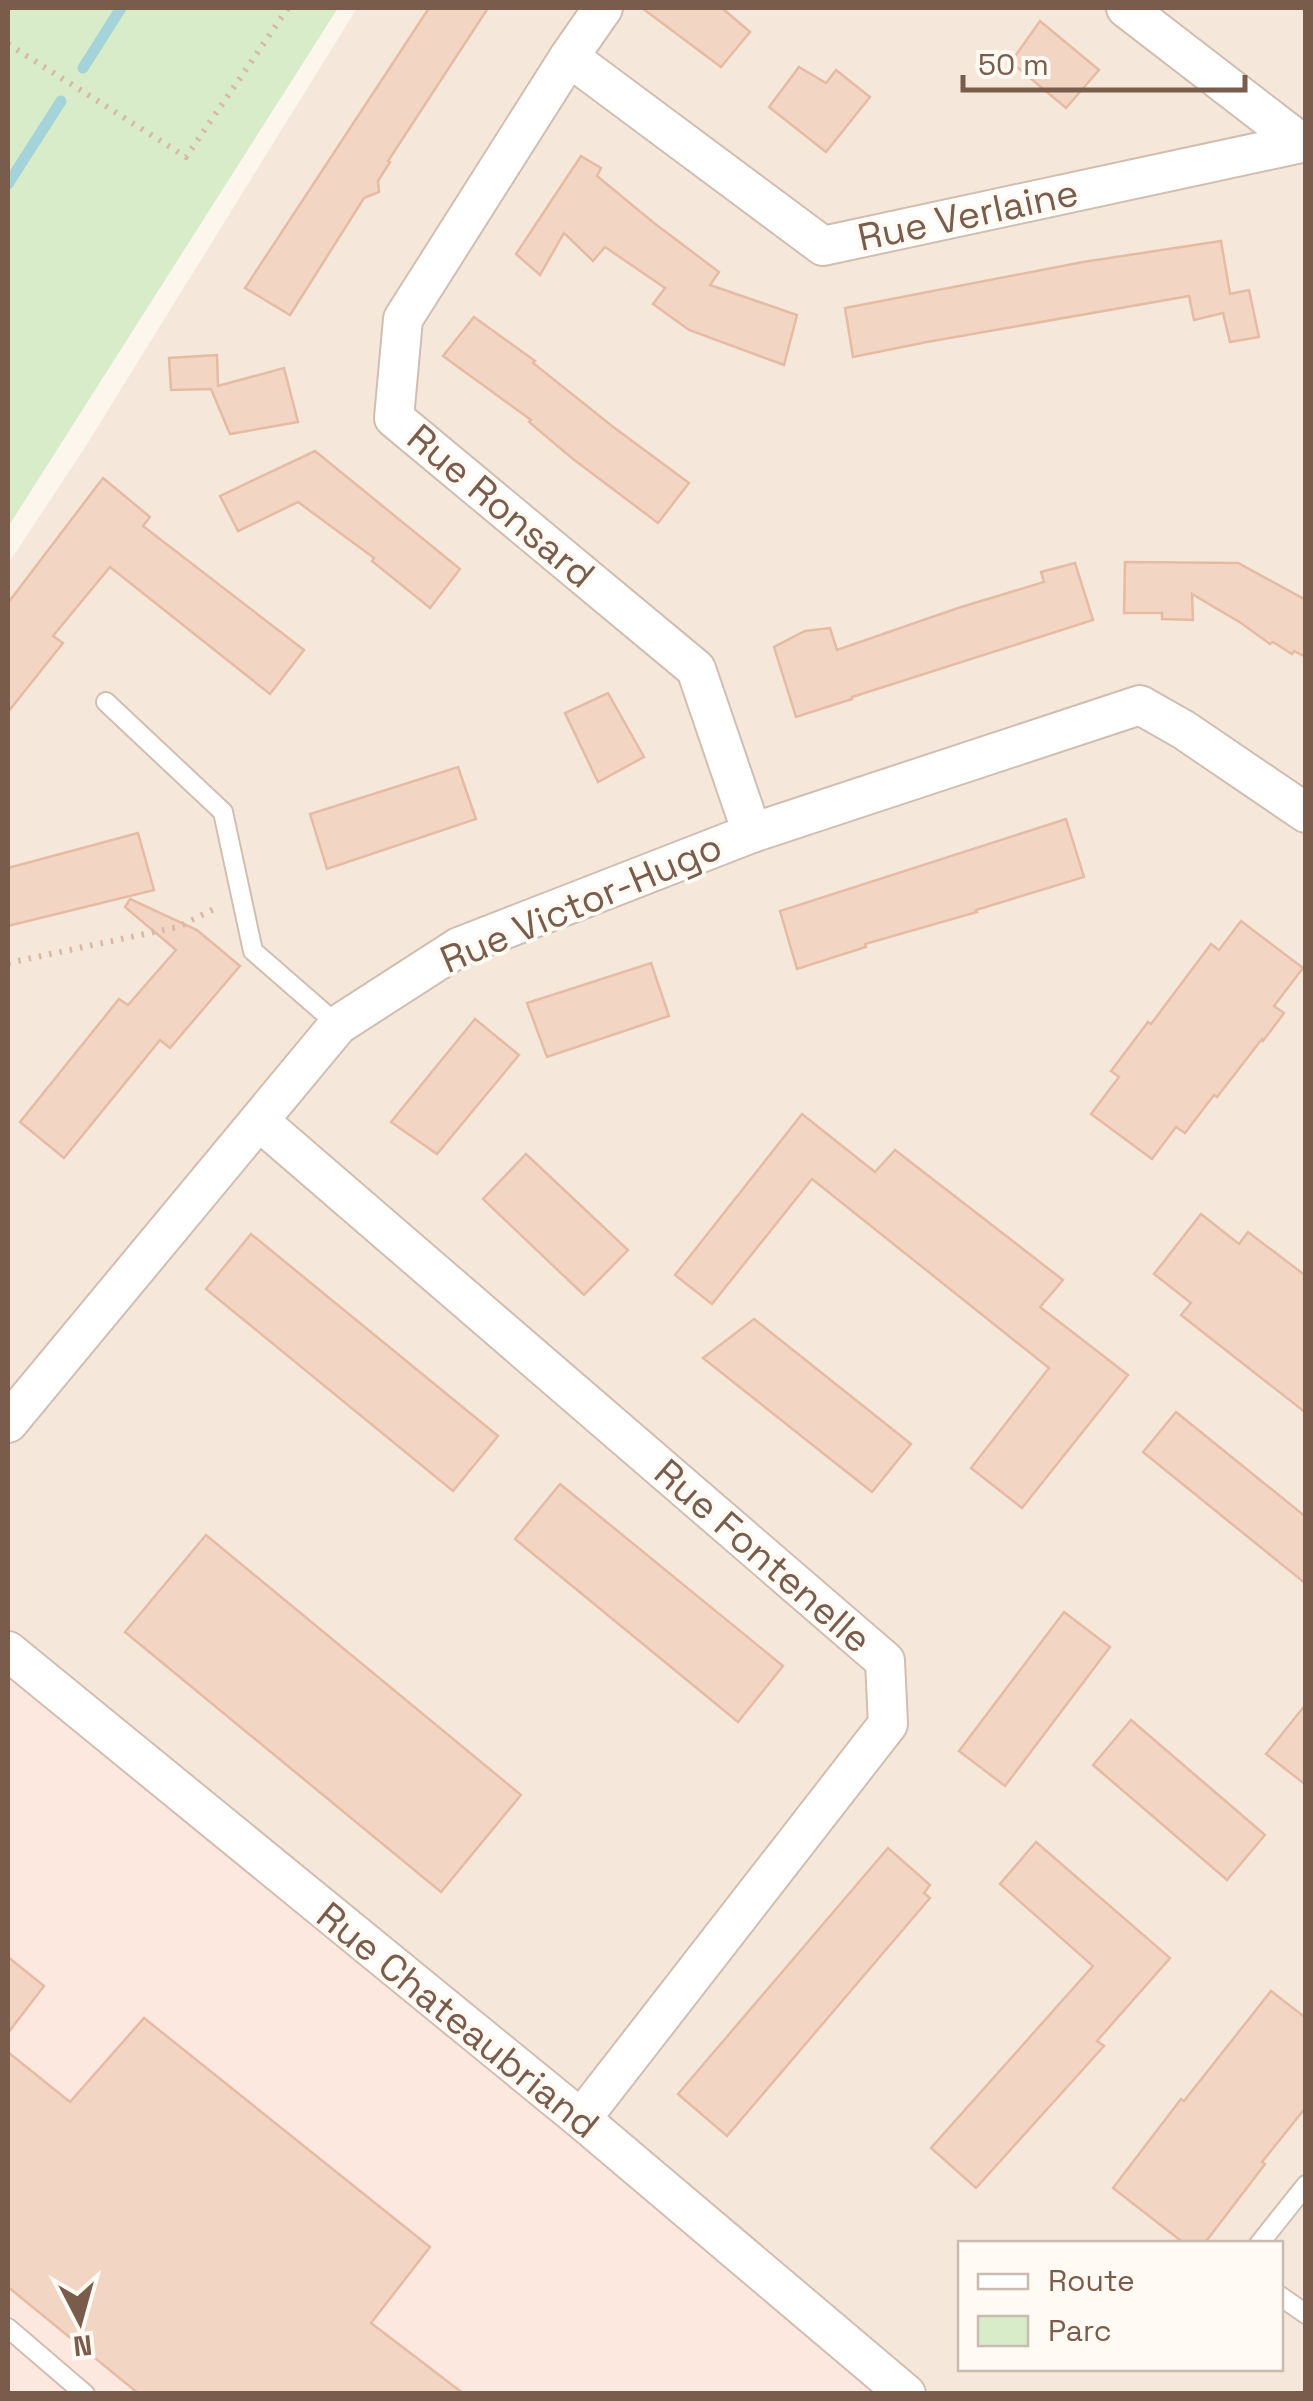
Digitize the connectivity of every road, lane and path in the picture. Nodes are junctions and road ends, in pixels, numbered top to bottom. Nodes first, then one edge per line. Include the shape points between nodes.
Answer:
1 (288, 8) edge
2 (603, 8) edge
3 (1126, 8) edge
4 (8, 44) edge
5 (569, 57) junction
6 (1303, 142) edge
7 (106, 702) dead end
8 (1306, 813) edge
9 (752, 833) junction
10 (241, 895) junction
11 (8, 962) edge
12 (338, 1025) junction
13 (259, 1122) junction
14 (8, 1423) edge
15 (8, 1651) edge
16 (580, 2120) junction
17 (1305, 2188) edge
18 (1261, 2241) edge
19 (1283, 2298) edge
20 (1306, 2314) edge
21 (8, 2328) edge
22 (84, 2394) edge
23 (906, 2394) edge

1 - 4 path via 186,157
2 - 5 street, Rue Ronsard
3 - 6 street
5 - 6 street, Rue Verlaine via 823,246
5 - 9 street, Rue Ronsard via 404,319 394,418 696,669
7 - 10 lane via 224,812
8 - 9 street, Rue Victor-Hugo via 1140,705
9 - 12 street, Rue Victor-Hugo via 458,946
10 - 11 path via 178,927
10 - 12 lane via 253,951
12 - 13 street, Rue Victor-Hugo
13 - 14 street, Rue Victor-Hugo
13 - 16 street, Rue Fontenelle via 885,1661 888,1724
15 - 16 street, Rue Chateaubriand
16 - 23 street, Rue Chateaubriand
17 - 18 lane
19 - 20 lane
21 - 22 lane

